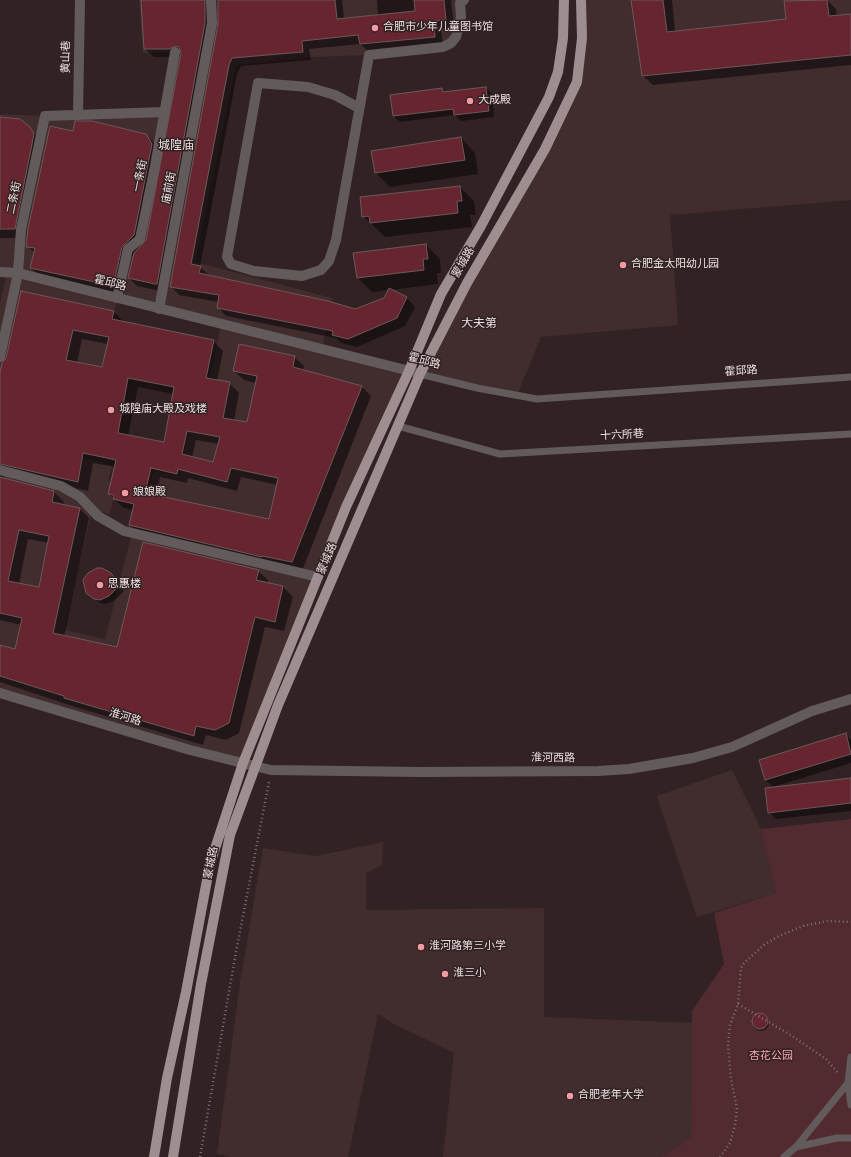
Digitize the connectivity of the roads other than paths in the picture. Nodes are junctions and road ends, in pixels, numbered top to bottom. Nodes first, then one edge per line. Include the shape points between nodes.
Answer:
1 (80, 0) edge
2 (211, 0) edge
3 (464, 0) edge
4 (564, 0) edge
5 (581, 0) edge
6 (175, 52) dead end
7 (359, 108) junction
8 (165, 112) junction
9 (78, 115) junction
10 (0, 272) edge
11 (18, 273) junction
12 (117, 298) junction
13 (159, 309) junction
14 (0, 357) edge
15 (408, 370) junction
16 (420, 374) junction
17 (851, 377) edge
18 (398, 426) junction
19 (851, 434) edge
20 (0, 470) edge
21 (318, 577) junction
22 (0, 693) edge
23 (851, 699) edge
24 (243, 763) junction
25 (256, 766) junction
26 (851, 1057) edge
27 (848, 1083) junction
28 (851, 1105) edge
29 (851, 1138) edge
30 (796, 1147) junction
31 (154, 1157) edge
32 (174, 1157) edge
33 (784, 1157) edge

1 - 9 street, 黄山巷
2 - 13 street, 庙前街 via 212,23
3 - 7 street via 460,3 461,17 456,37 451,43 443,47 369,55
4 - 15 main road, 蒙城路 via 563,38 558,72 549,97 481,226 441,294
5 - 16 main road, 蒙城路 via 582,38 577,82 545,149 466,283
6 - 8 street, 一条街
7 - 7 street via 336,240 329,261 321,270 302,276 254,271 231,264 227,257 258,83 308,88 335,95
8 - 9 street
8 - 12 street, 一条街 via 140,239 128,249
9 - 11 street, 二条街 via 45,116 21,229
10 - 11 street, 霍邱路
11 - 12 street, 霍邱路
11 - 14 street, 二条街
12 - 13 street, 霍邱路
13 - 15 street, 霍邱路
15 - 16 street, 霍邱路
15 - 21 main road, 蒙城路
16 - 17 lane, 霍邱路 via 536,399
16 - 18 main road, 蒙城路
18 - 19 lane, 十六所巷 via 500,454
18 - 25 main road, 蒙城路 via 278,705
20 - 21 street via 60,486 80,497 98,516 124,531
21 - 24 main road, 蒙城路
22 - 24 street, 淮河路 via 190,750
23 - 25 street, 淮河西路 via 812,711 732,747 693,758 629,769 271,770
24 - 25 street, 淮河西路
24 - 31 main road, 蒙城路 via 210,864 167,1078
25 - 32 main road, 蒙城路 via 230,835 201,984
26 - 27 lane
27 - 28 lane
27 - 30 lane
29 - 30 lane via 838,1138
30 - 33 lane

